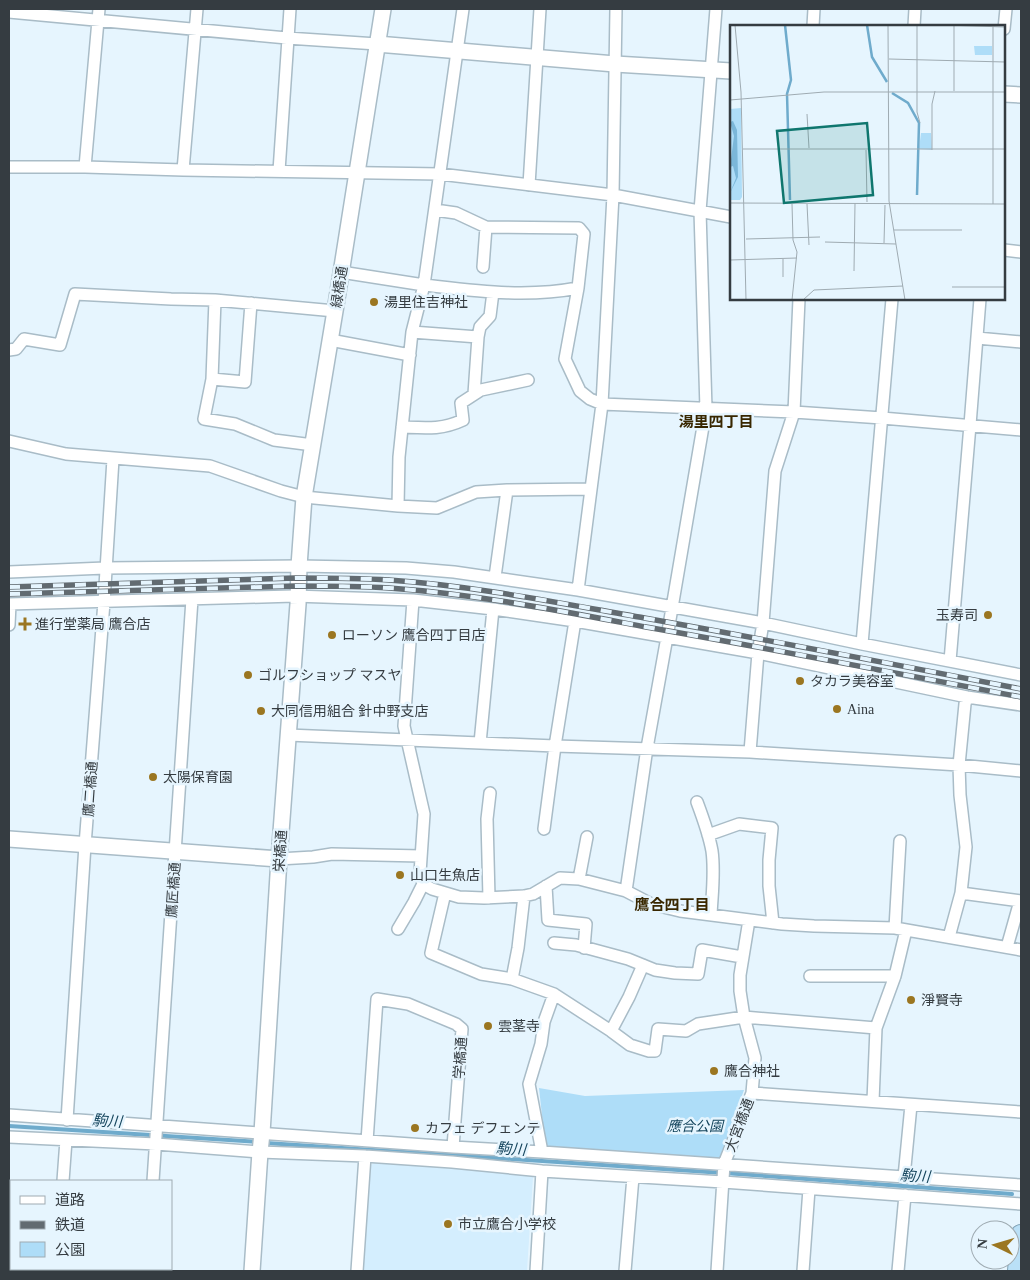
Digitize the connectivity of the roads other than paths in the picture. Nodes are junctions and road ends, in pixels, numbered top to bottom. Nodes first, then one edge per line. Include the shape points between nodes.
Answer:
1 (197, 9) edge
2 (290, 9) edge
3 (383, 9) edge
4 (463, 9) edge
5 (540, 9) edge
6 (616, 9) edge
7 (716, 9) edge
8 (814, 9) edge
9 (915, 9) edge
10 (1006, 9) edge
11 (9, 12) edge
12 (99, 14) edge
13 (813, 25) edge
14 (914, 25) edge
15 (1004, 25) edge
16 (195, 29) junction
17 (288, 38) junction
18 (377, 44) junction
19 (457, 51) junction
20 (537, 57) junction
21 (615, 64) junction
22 (711, 70) junction
23 (730, 71) edge
24 (1005, 94) edge
25 (1021, 94) edge
26 (9, 167) edge
27 (85, 167) junction
28 (183, 170) junction
29 (279, 171) junction
30 (357, 172) junction
31 (440, 174) junction
32 (529, 185) junction
33 (613, 195) junction
34 (435, 210) junction
35 (700, 211) junction
36 (730, 218) edge
37 (486, 227) junction
38 (1005, 250) edge
39 (1021, 252) edge
40 (483, 266) dead end
41 (341, 272) junction
42 (424, 285) junction
43 (578, 288) junction
44 (493, 292) junction
45 (216, 300) junction
46 (799, 300) edge
47 (892, 300) edge
48 (980, 300) edge
49 (251, 302) junction
50 (335, 312) junction
51 (412, 332) junction
52 (478, 337) junction
53 (977, 338) junction
54 (330, 340) junction
55 (1021, 342) edge
56 (9, 350) edge
57 (410, 355) junction
58 (212, 379) junction
59 (528, 380) dead end
60 (474, 394) junction
61 (602, 404) junction
62 (706, 408) junction
63 (794, 412) junction
64 (882, 418) junction
65 (970, 426) junction
66 (402, 428) junction
67 (1021, 430) edge
68 (9, 441) edge
69 (312, 444) junction
70 (113, 459) junction
71 (507, 490) junction
72 (591, 490) junction
73 (304, 497) junction
74 (398, 506) junction
75 (299, 566) junction
76 (105, 568) junction
77 (9, 572) edge
78 (495, 577) junction
79 (578, 590) junction
80 (299, 596) junction
81 (192, 599) junction
82 (413, 600) junction
83 (104, 602) junction
84 (10, 604) edge
85 (672, 607) junction
86 (493, 609) junction
87 (575, 621) junction
88 (763, 623) junction
89 (9, 625) edge
90 (667, 637) junction
91 (862, 644) junction
92 (758, 653) junction
93 (950, 662) junction
94 (1021, 675) edge
95 (967, 696) junction
96 (1021, 705) edge
97 (288, 735) junction
98 (407, 740) junction
99 (480, 743) junction
100 (555, 746) junction
101 (647, 748) junction
102 (750, 752) junction
103 (960, 765) junction
104 (1021, 771) edge
105 (490, 793) dead end
106 (697, 802) dead end
107 (544, 829) dead end
108 (708, 836) junction
109 (587, 837) dead end
110 (9, 839) edge
111 (900, 841) dead end
112 (85, 845) junction
113 (176, 850) junction
114 (421, 856) junction
115 (279, 859) junction
116 (579, 879) junction
117 (423, 884) junction
118 (546, 886) junction
119 (626, 891) junction
120 (445, 893) junction
121 (961, 893) junction
122 (524, 896) junction
123 (489, 898) junction
124 (1021, 901) edge
125 (711, 915) junction
126 (749, 920) junction
127 (773, 923) junction
128 (398, 929) dead end
129 (901, 929) junction
130 (949, 937) junction
131 (554, 942) dead end
132 (1007, 947) junction
133 (584, 948) junction
134 (1021, 950) edge
135 (742, 957) junction
136 (643, 965) junction
137 (810, 976) dead end
138 (895, 976) junction
139 (512, 979) junction
140 (554, 994) junction
141 (744, 1017) junction
142 (876, 1028) junction
143 (611, 1031) junction
144 (752, 1093) junction
145 (873, 1101) junction
146 (911, 1104) junction
147 (1021, 1112) edge
148 (9, 1115) edge
149 (67, 1120) junction
150 (156, 1127) junction
151 (9, 1137) edge
152 (66, 1140) junction
153 (367, 1141) junction
154 (261, 1142) junction
155 (156, 1143) junction
156 (453, 1148) junction
157 (542, 1152) junction
158 (364, 1156) junction
159 (542, 1171) junction
160 (723, 1173) junction
161 (633, 1177) junction
162 (904, 1177) junction
163 (63, 1180) edge
164 (153, 1180) edge
165 (1021, 1185) edge
166 (809, 1189) junction
167 (905, 1194) junction
168 (1021, 1204) edge
169 (1021, 1236) edge
170 (252, 1271) edge
171 (357, 1271) edge
172 (536, 1271) edge
173 (626, 1271) edge
174 (717, 1271) edge
175 (803, 1271) edge
176 (898, 1271) edge
177 (1018, 1271) edge

1 - 16 street
2 - 17 street
3 - 18 street, 緑橋通
4 - 19 street
5 - 20 street
6 - 21 street
7 - 22 street
8 - 13 street
9 - 14 street
10 - 15 street
11 - 12 street
12 - 16 street
12 - 27 street
16 - 17 street
16 - 28 street
17 - 18 street
17 - 29 street
18 - 19 street
18 - 30 street, 緑橋通
19 - 20 street
19 - 31 street
20 - 21 street
20 - 32 street
21 - 22 street
21 - 33 street
22 - 23 street
22 - 35 street
24 - 25 street
26 - 27 street
27 - 28 street
28 - 29 street
29 - 30 street
30 - 31 street
30 - 41 street, 緑橋通
31 - 32 street
31 - 34 street
32 - 33 street
33 - 35 street
33 - 61 street
34 - 37 street via 456,213
34 - 42 street
35 - 36 street
35 - 62 street
37 - 40 street
37 - 43 street via 579,228 584,234
38 - 39 street
41 - 42 street
41 - 50 street, 緑橋通
42 - 44 street
42 - 51 street
43 - 44 street via 533,294
43 - 61 street via 564,359 580,391
44 - 52 street via 490,316 480,327
45 - 49 street
45 - 56 street via 75,294 60,345 24,339 16,349
45 - 58 street
46 - 63 street
47 - 64 street
48 - 53 street
49 - 50 street
49 - 58 street via 245,382
50 - 54 street, 緑橋通
51 - 52 street
51 - 57 street
52 - 60 street
53 - 55 street
53 - 65 street
54 - 57 street
54 - 69 street, 緑橋通
57 - 66 street
58 - 69 street via 204,419 235,424 274,440
59 - 60 street
60 - 66 street via 461,403 463,420 455,424 442,428
61 - 62 street
61 - 72 street
62 - 63 street
62 - 85 street
63 - 64 street
63 - 88 street via 775,472
64 - 65 street
64 - 91 street
65 - 67 street
65 - 93 street
66 - 74 street
68 - 70 street via 66,454
69 - 73 street, 緑橋通
70 - 73 street via 210,466
70 - 76 street, 鷹二橋通
71 - 72 street
71 - 74 street via 476,492 437,508
71 - 78 street
72 - 79 street
73 - 74 street
73 - 75 street, 緑橋通
75 - 76 street
75 - 78 street via 406,568
75 - 80 street, 栄橋通
76 - 77 street
76 - 83 street, 鷹二橋通
78 - 79 street
79 - 85 street
80 - 81 street
80 - 82 street
80 - 97 street, 栄橋通
81 - 83 street
81 - 113 street, 鷹匠橋通
82 - 86 street
82 - 98 street via 404,726
83 - 84 street
83 - 112 street, 鷹二橋通
84 - 89 street
85 - 88 street
85 - 90 street
86 - 87 street
86 - 99 street
87 - 90 street
87 - 100 street
88 - 91 street
88 - 92 street
90 - 92 street
90 - 101 street
91 - 93 street
92 - 95 street
92 - 102 street
93 - 94 street
95 - 96 street
95 - 103 street
97 - 98 street
97 - 115 street, 栄橋通
98 - 99 street
98 - 114 street via 424,814
99 - 100 street
100 - 101 street
100 - 107 street
101 - 102 street
101 - 119 street
102 - 103 street
103 - 104 street
103 - 121 street via 966,847
105 - 123 street via 487,819
106 - 108 street
108 - 125 street via 713,878
108 - 127 street via 739,824 772,828 769,886
109 - 116 street
110 - 112 street
111 - 129 street
112 - 113 street
112 - 149 street, 鷹二橋通
113 - 115 street
113 - 150 street, 鷹匠橋通
114 - 115 street via 332,854
114 - 117 street
115 - 154 street, 栄橋通
116 - 118 street via 560,878
116 - 119 street
117 - 120 street
117 - 128 street
118 - 122 street
118 - 133 street via 548,920 586,924
119 - 125 street via 651,904
120 - 123 street via 458,897
120 - 139 street via 431,952 481,974
121 - 124 street
121 - 130 street
122 - 123 street
122 - 139 street
124 - 132 street
125 - 126 street
126 - 127 street
126 - 135 street, 大宮橋通
127 - 129 street
129 - 130 street
129 - 138 street
130 - 132 street
131 - 133 street
132 - 134 street
133 - 136 street
135 - 136 street via 702,950 698,974 655,970
135 - 141 street, 大宮橋通 via 740,991
136 - 143 street
137 - 138 street
138 - 142 street
139 - 140 street
140 - 143 street
140 - 157 street via 529,1084
141 - 142 street
141 - 143 street via 698,1024 686,1031 658,1029 655,1051 630,1045
141 - 144 street, 大宮橋通 via 755,1058
142 - 145 street
144 - 145 street
144 - 160 street, 大宮橋通
145 - 146 street
146 - 147 street
146 - 162 street
148 - 149 street
149 - 150 street
150 - 154 street
150 - 155 street, 鷹匠橋通
151 - 152 street
152 - 155 street
152 - 163 street
153 - 154 street
153 - 156 street
153 - 156 street, 学橋通 via 377,999 408,1004 462,1029
154 - 155 street
154 - 158 street
154 - 170 street, 栄橋通
155 - 164 street, 鷹匠橋通
156 - 157 street
157 - 160 street
158 - 159 street
158 - 171 street
159 - 161 street
159 - 172 street
160 - 161 street
160 - 162 street
160 - 166 street
160 - 174 street, 大宮橋通
161 - 173 street
162 - 165 street
166 - 167 street
166 - 175 street
167 - 168 street
167 - 176 street
169 - 177 highway

